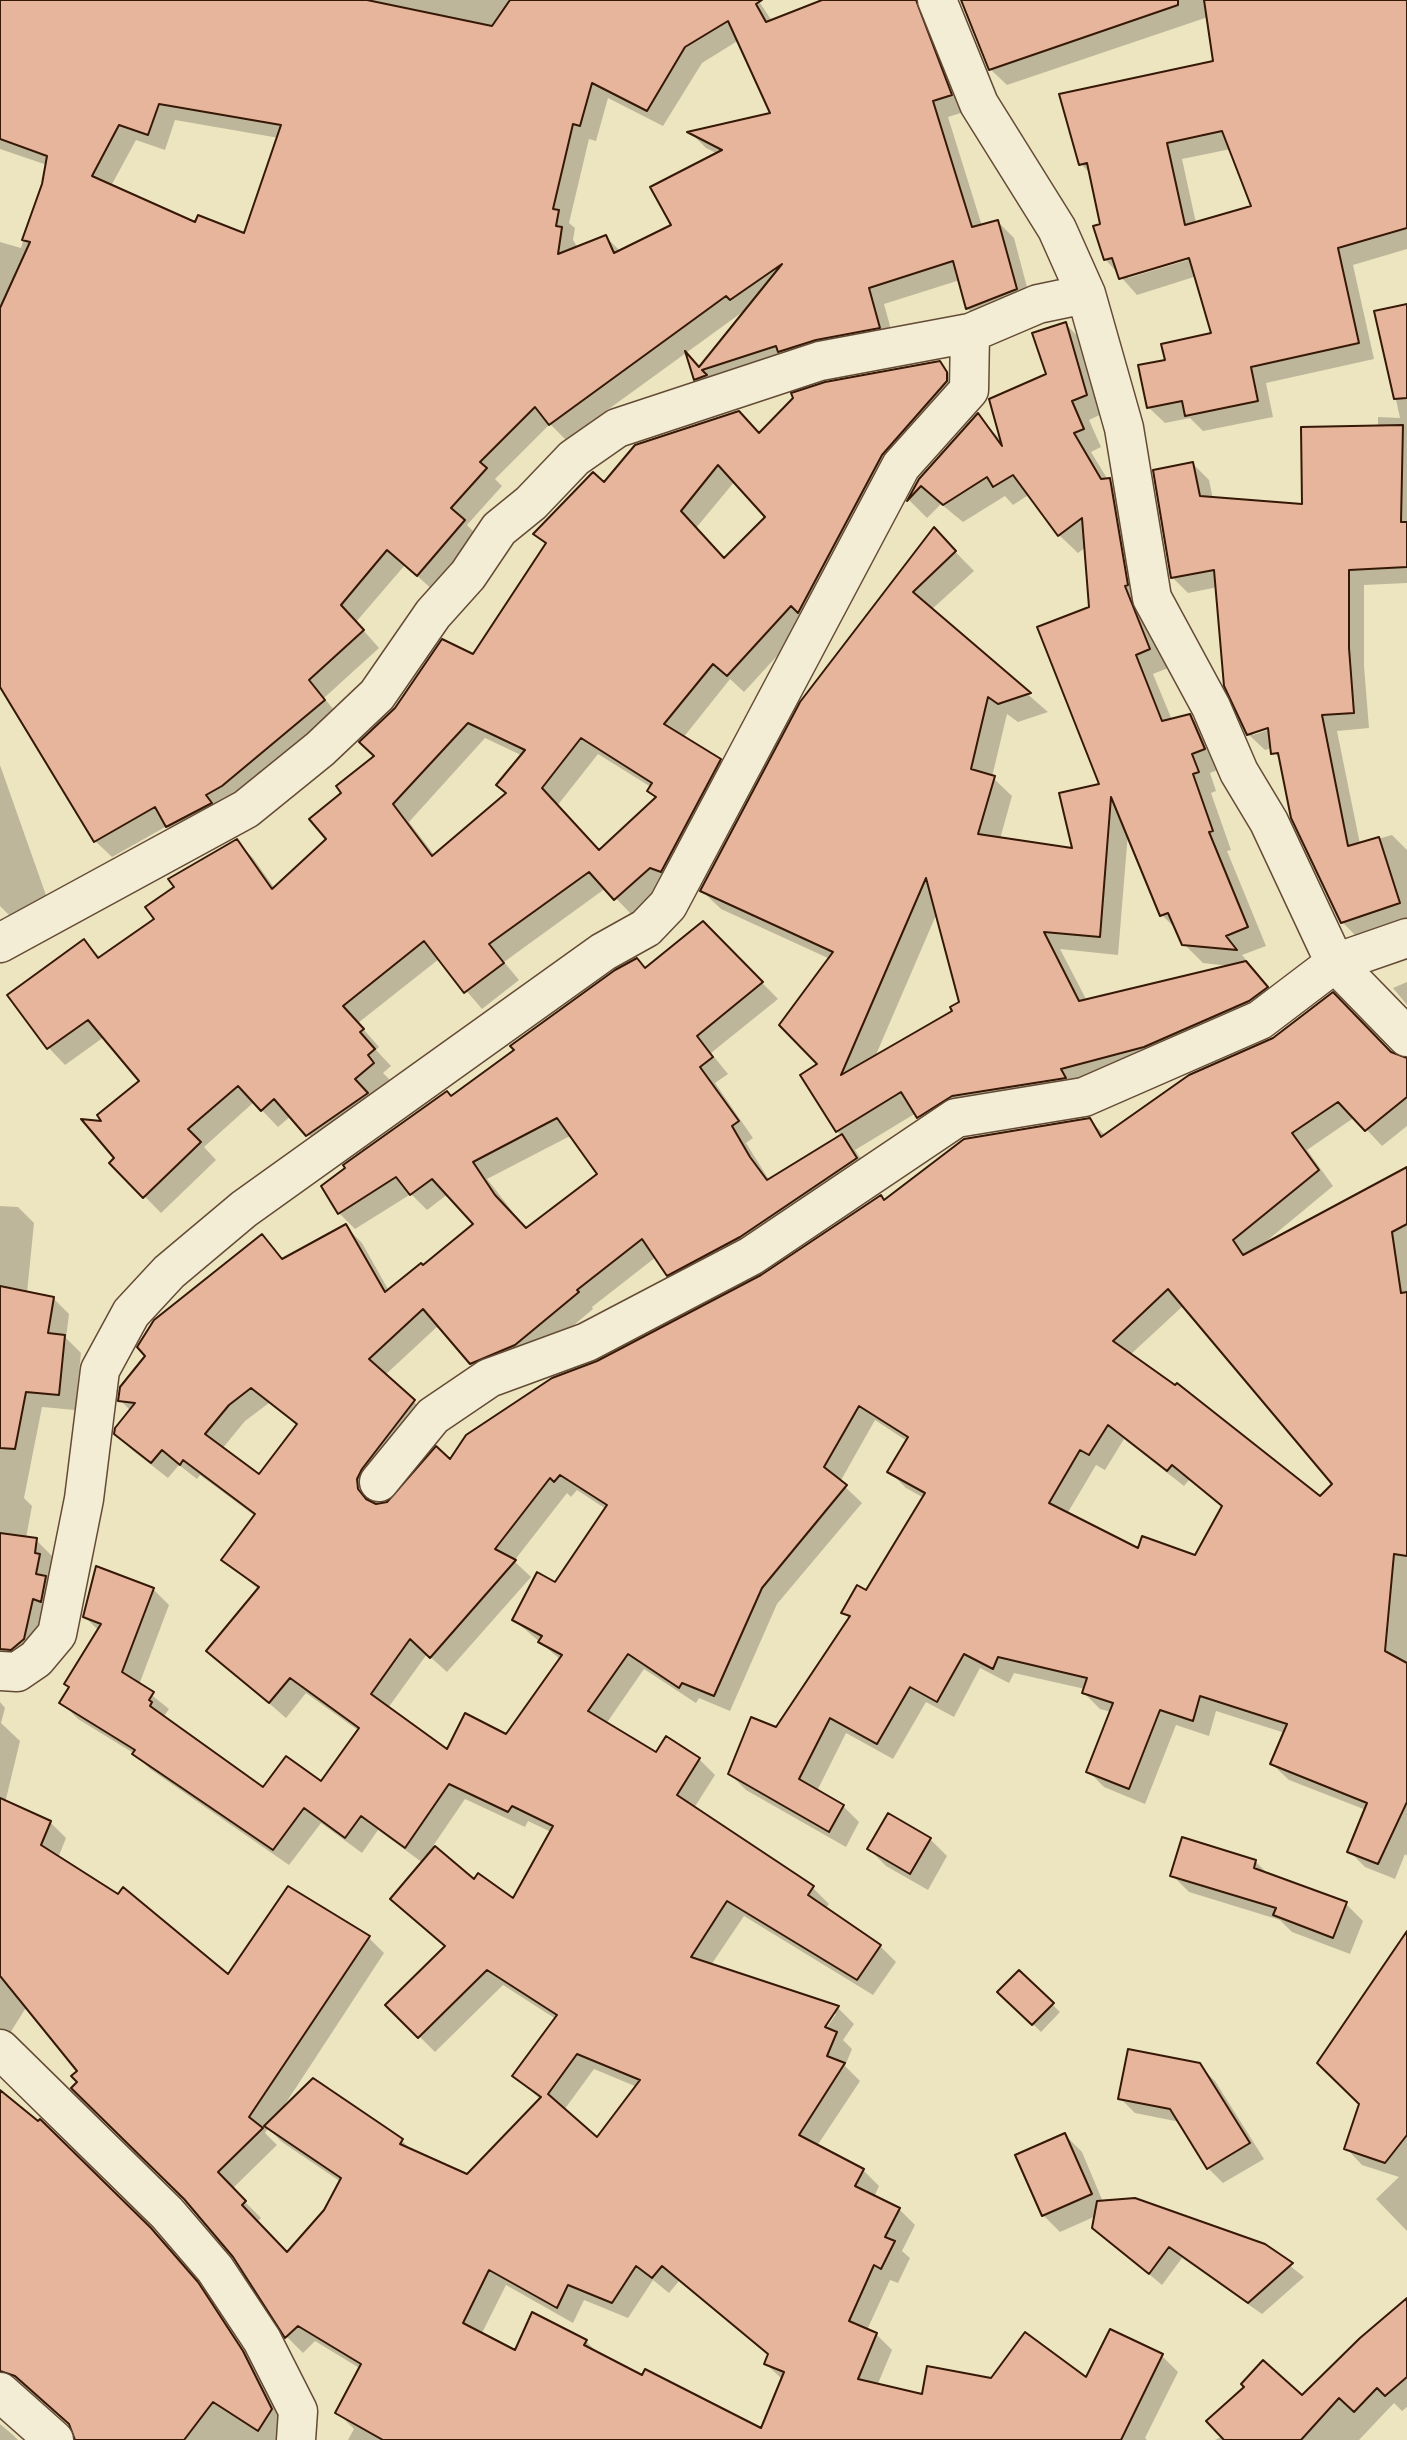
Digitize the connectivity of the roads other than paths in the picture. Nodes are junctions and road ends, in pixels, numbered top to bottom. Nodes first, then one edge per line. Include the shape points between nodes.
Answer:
1 (937, 0) edge
2 (1086, 294) junction
3 (970, 333) junction
4 (1407, 938) edge
5 (0, 943) edge
6 (1335, 964) junction
7 (1407, 1037) edge
8 (379, 1482) dead end
9 (0, 1671) edge
10 (0, 2049) edge
11 (0, 2392) edge
12 (54, 2440) edge
13 (296, 2440) edge

1 - 2 street via 979,104 1057,229
2 - 3 street via 1038,304
2 - 6 street via 1124,428 1152,598 1211,706
3 - 5 street via 820,361 617,428 574,458 499,529 377,695 320,749 246,809
3 - 9 street via 970,390 901,466 668,905 646,928 603,952 244,1209 169,1272 131,1313 100,1370 85,1499 57,1634 36,1659 17,1672
4 - 6 street
6 - 7 street
6 - 8 street via 1260,1020 1084,1097 956,1118 751,1256 587,1342 489,1378 433,1416
10 - 13 street via 167,2213 215,2269 262,2340 298,2411
11 - 12 street

